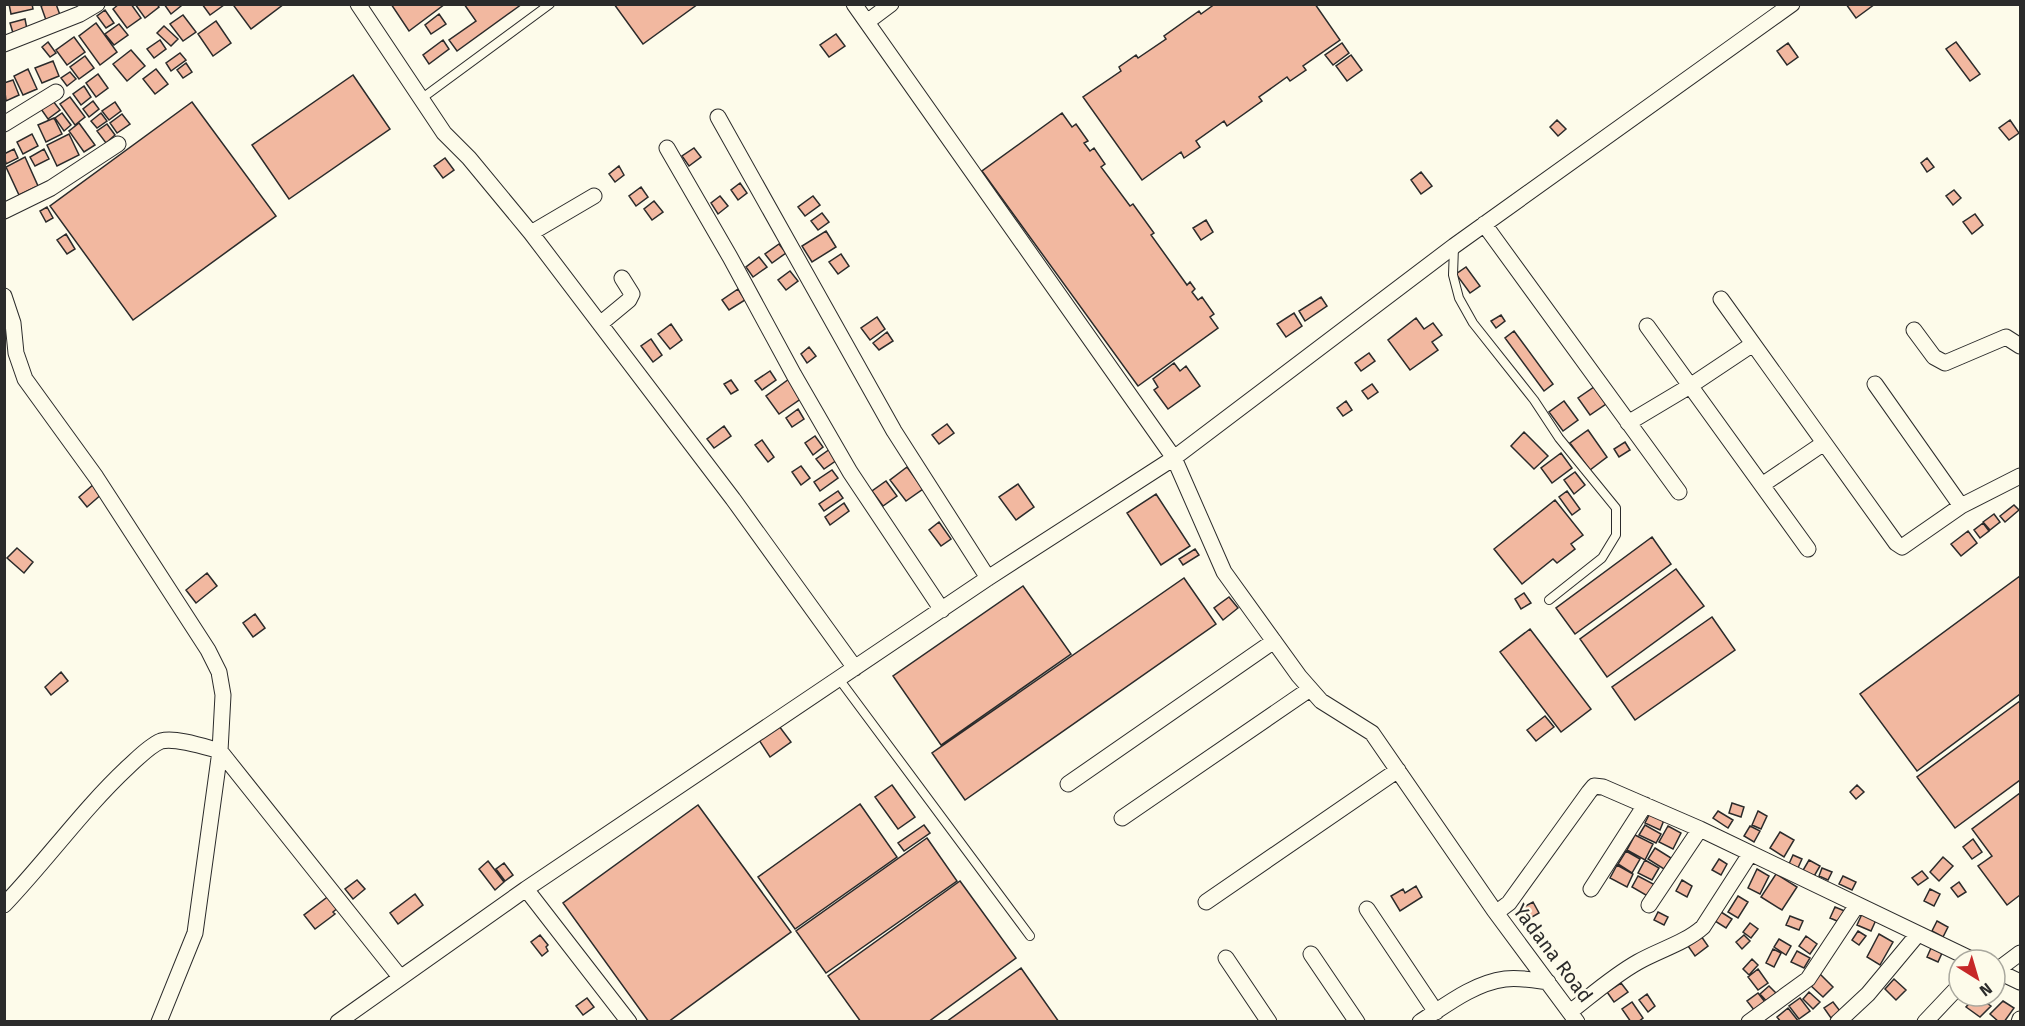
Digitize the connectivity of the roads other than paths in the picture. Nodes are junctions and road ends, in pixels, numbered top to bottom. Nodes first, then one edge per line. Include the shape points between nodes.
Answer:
1 (97, 4) edge
2 (358, 4) edge
3 (550, 4) edge
4 (854, 4) edge
5 (891, 4) edge
6 (1792, 4) edge
7 (867, 22) junction
8 (4, 44) edge
9 (56, 92) dead end
10 (421, 99) junction
11 (718, 117) dead end
12 (4, 124) edge
13 (118, 144) dead end
14 (667, 148) dead end
15 (594, 196) dead end
16 (4, 211) edge
17 (1485, 224) junction
18 (531, 233) junction
19 (1454, 246) junction
20 (622, 278) dead end
21 (1721, 299) dead end
22 (5, 300) edge
23 (600, 324) junction
24 (1647, 326) dead end
25 (1914, 330) dead end
26 (1753, 344) junction
27 (2020, 346) edge
28 (11, 349) edge
29 (1875, 384) dead end
30 (1690, 386) junction
31 (1628, 423) junction
32 (1824, 443) junction
33 (1174, 458) junction
34 (2020, 476) edge
35 (1762, 485) junction
36 (1678, 492) dead end
37 (1961, 506) junction
38 (1808, 549) dead end
39 (988, 578) junction
40 (1550, 600) dead end
41 (942, 610) junction
42 (1274, 641) junction
43 (855, 668) junction
44 (839, 679) junction
45 (1310, 689) junction
46 (220, 751) junction
47 (1398, 770) junction
48 (1068, 784) dead end
49 (1646, 805) junction
50 (1122, 818) dead end
51 (1700, 829) junction
52 (1750, 854) junction
53 (526, 889) junction
54 (1591, 890) dead end
55 (1206, 902) dead end
56 (4, 905) edge
57 (1649, 905) dead end
58 (1857, 905) junction
59 (1367, 909) dead end
60 (1494, 910) junction
61 (1918, 934) junction
62 (1030, 936) dead end
63 (1948, 948) edge
64 (2020, 953) edge
65 (1311, 954) dead end
66 (1226, 958) dead end
67 (2007, 962) edge
68 (400, 977) junction
69 (1548, 982) junction
70 (1947, 999) edge
71 (1436, 1012) junction
72 (1574, 1017) edge
73 (159, 1022) edge
74 (338, 1022) edge
75 (629, 1022) edge
76 (1269, 1022) edge
77 (1357, 1022) edge
78 (1420, 1022) edge
79 (1749, 1022) edge
80 (1838, 1022) edge
81 (1925, 1022) edge

1 - 8 street
2 - 10 street
3 - 10 lane
4 - 7 street, Yadana Road
5 - 7 street
6 - 17 street
7 - 33 street, Yadana Road
9 - 12 street
10 - 18 street via 444,133
11 - 39 street via 894,431
13 - 16 street via 51,188
14 - 41 street via 850,472
15 - 18 street
17 - 19 street
17 - 31 street
18 - 23 street
19 - 33 street
19 - 40 lane via 1453,275 1459,298 1473,323 1616,508 1616,536 1602,558
20 - 23 street via 632,294
21 - 26 street
22 - 28 street via 13,323
23 - 43 street
24 - 30 street
25 - 27 street via 1934,357 1945,363 2006,338
26 - 30 street
26 - 32 street
28 - 46 street via 25,379 96,477 208,650 219,672 223,695
29 - 37 street
30 - 31 street
30 - 35 street
31 - 36 street
32 - 35 street
32 - 37 street via 1902,547
33 - 39 street
33 - 42 street, Yadana Road via 1224,572
34 - 37 street
35 - 38 street
39 - 41 street
41 - 43 street
42 - 45 street, Yadana Road
42 - 48 street
43 - 44 street
44 - 53 street
44 - 62 lane
45 - 47 street, Yadana Road via 1325,704 1369,730
45 - 50 street
46 - 56 street via 169,740 142,754 116,778
46 - 68 street
46 - 73 street via 195,933
47 - 55 street
47 - 60 street, Yadana Road
49 - 51 street
49 - 54 street
49 - 60 street via 1594,786 1509,903
51 - 52 street
51 - 57 street
52 - 58 street
52 - 72 street via 1703,927 1693,936 1626,969
53 - 68 street
53 - 75 street
58 - 61 street
58 - 79 street via 1808,979
59 - 71 street
60 - 69 street, Yadana Road
61 - 63 street
61 - 80 street via 1868,994
64 - 67 street
65 - 77 street
66 - 76 street
68 - 74 street
69 - 71 street via 1492,982
69 - 72 street, Yadana Road
70 - 81 street
71 - 78 street

